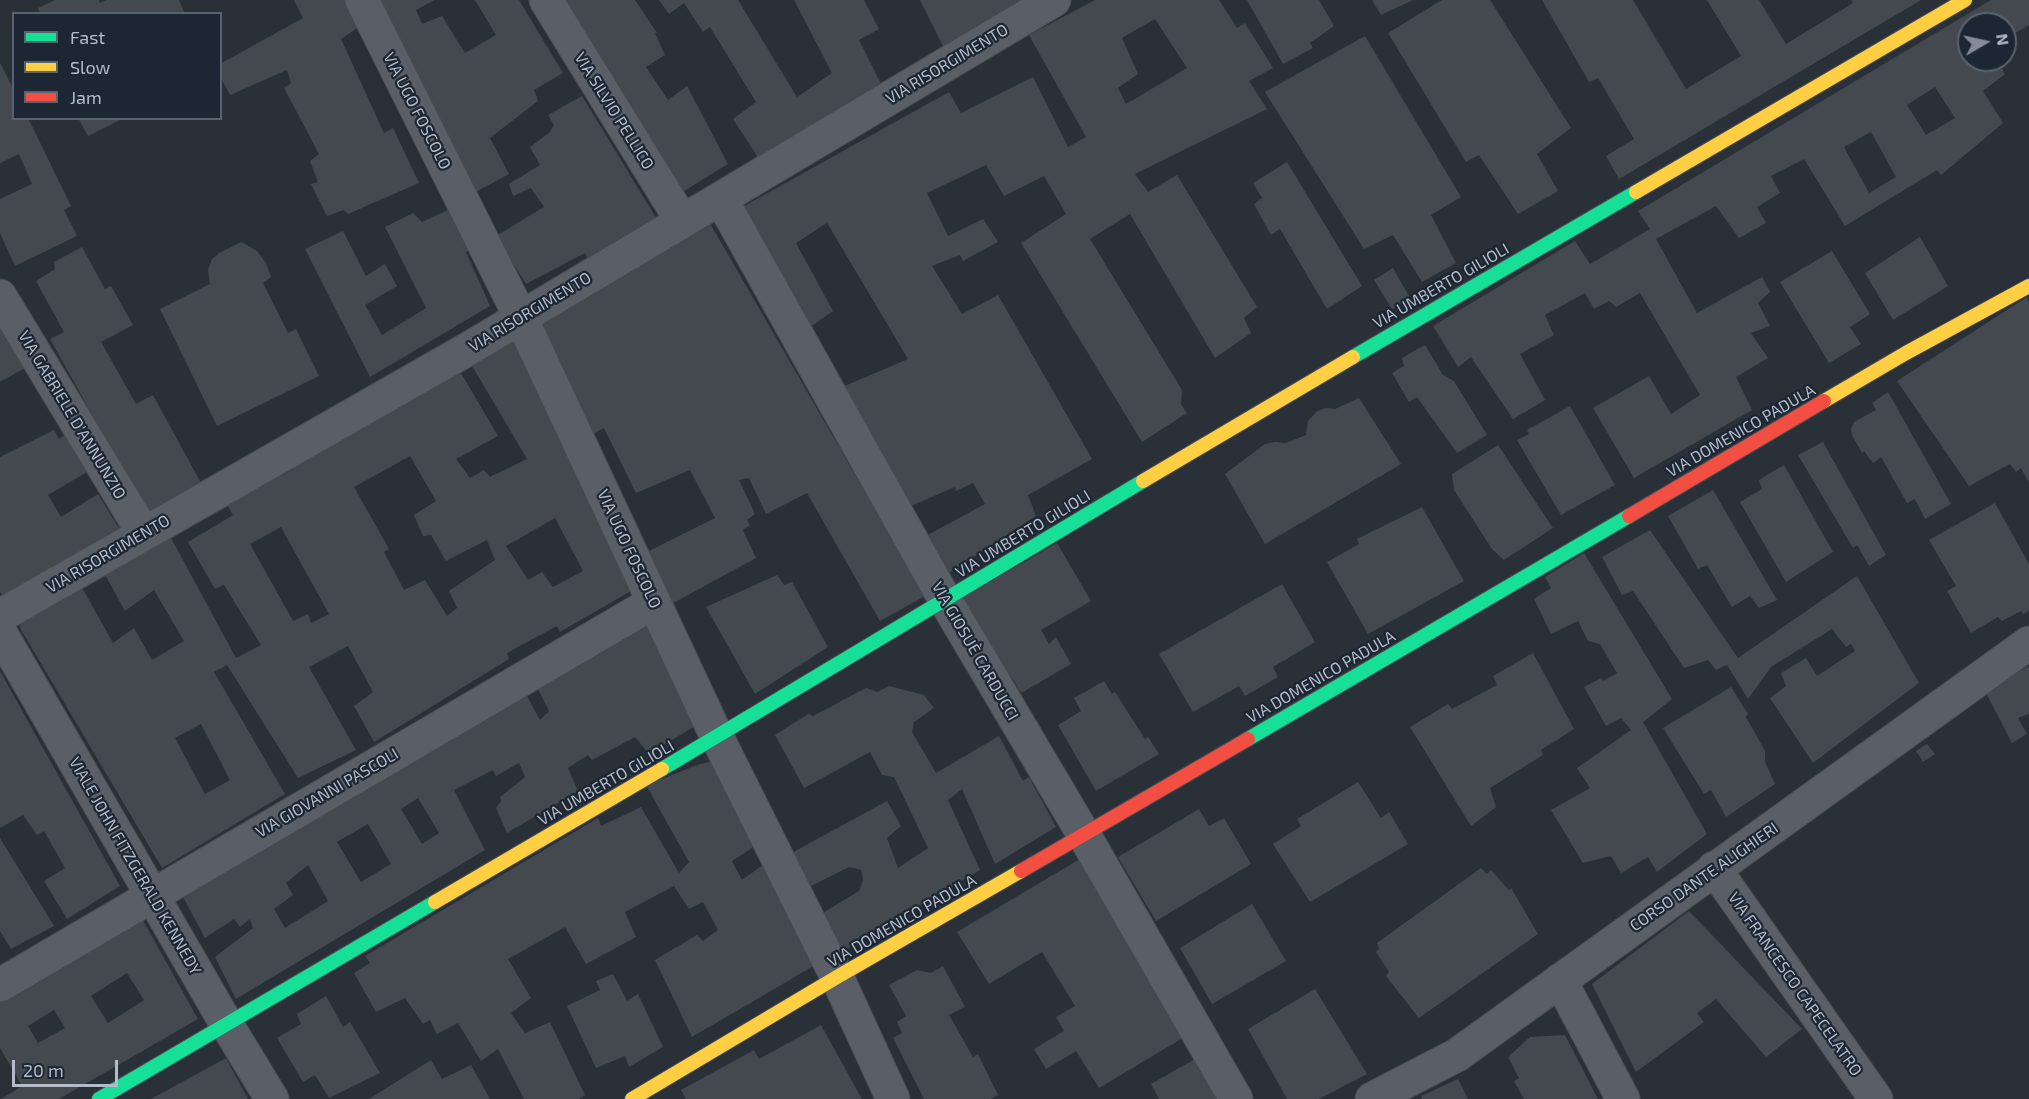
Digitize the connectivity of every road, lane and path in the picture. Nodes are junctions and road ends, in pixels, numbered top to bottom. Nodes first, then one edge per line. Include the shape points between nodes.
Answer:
1 (362, 0) edge
2 (546, 0) edge
3 (1054, 0) edge
4 (1965, 0) edge
5 (721, 199) junction
6 (682, 221) junction
7 (2029, 286) edge
8 (0, 296) edge
9 (521, 318) junction
10 (144, 534) junction
11 (945, 600) junction
12 (654, 602) junction
13 (0, 616) edge
14 (0, 632) edge
15 (2029, 643) edge
16 (717, 737) junction
17 (1084, 835) junction
18 (1714, 868) junction
19 (152, 895) junction
20 (837, 977) junction
21 (1560, 980) junction
22 (0, 985) edge
23 (227, 1025) junction
24 (99, 1099) edge
25 (272, 1099) edge
26 (632, 1099) edge
27 (893, 1099) edge
28 (1236, 1099) edge
29 (1372, 1099) edge
30 (1623, 1099) edge
31 (1876, 1099) edge

1 - 9 street, VIA UGO FOSCOLO
2 - 6 street, VIA SILVIO PELLICO
3 - 5 street, VIA RISORGIMENTO
4 - 11 street, VIA UMBERTO GILIOLI via 1241,422
5 - 6 street, VIA RISORGIMENTO
5 - 11 street, VIA GIOSUÈ CARDUCCI
6 - 9 street, VIA RISORGIMENTO
7 - 17 street, VIA DOMENICO PADULA via 1906,353
8 - 10 street, VIA GABRIELE D'ANNUNZIO
9 - 10 street, VIA RISORGIMENTO
9 - 12 street, VIA UGO FOSCOLO
10 - 13 street, VIA RISORGIMENTO
11 - 16 street, VIA UMBERTO GILIOLI
11 - 17 street, VIA GIOSUÈ CARDUCCI
12 - 16 street, VIA UGO FOSCOLO
12 - 19 street, VIA GIOVANNI PASCOLI
14 - 19 street, VIALE JOHN FITZGERALD KENNEDY
15 - 18 street, CORSO DANTE ALIGHIERI
16 - 20 street, VIA UGO FOSCOLO
16 - 23 street, VIA UMBERTO GILIOLI
17 - 20 street, VIA DOMENICO PADULA
17 - 28 street, VIA GIOSUÈ CARDUCCI
18 - 21 street, CORSO DANTE ALIGHIERI
18 - 31 street, VIA FRANCESCO CAPECELATRO
19 - 22 street, VIA GIOVANNI PASCOLI
19 - 23 street, VIALE JOHN FITZGERALD KENNEDY
20 - 26 street, VIA DOMENICO PADULA
20 - 27 street, VIA UGO FOSCOLO
21 - 29 street, CORSO DANTE ALIGHIERI via 1457,1055
21 - 30 street
23 - 24 street, VIA UMBERTO GILIOLI
23 - 25 street, VIALE JOHN FITZGERALD KENNEDY

